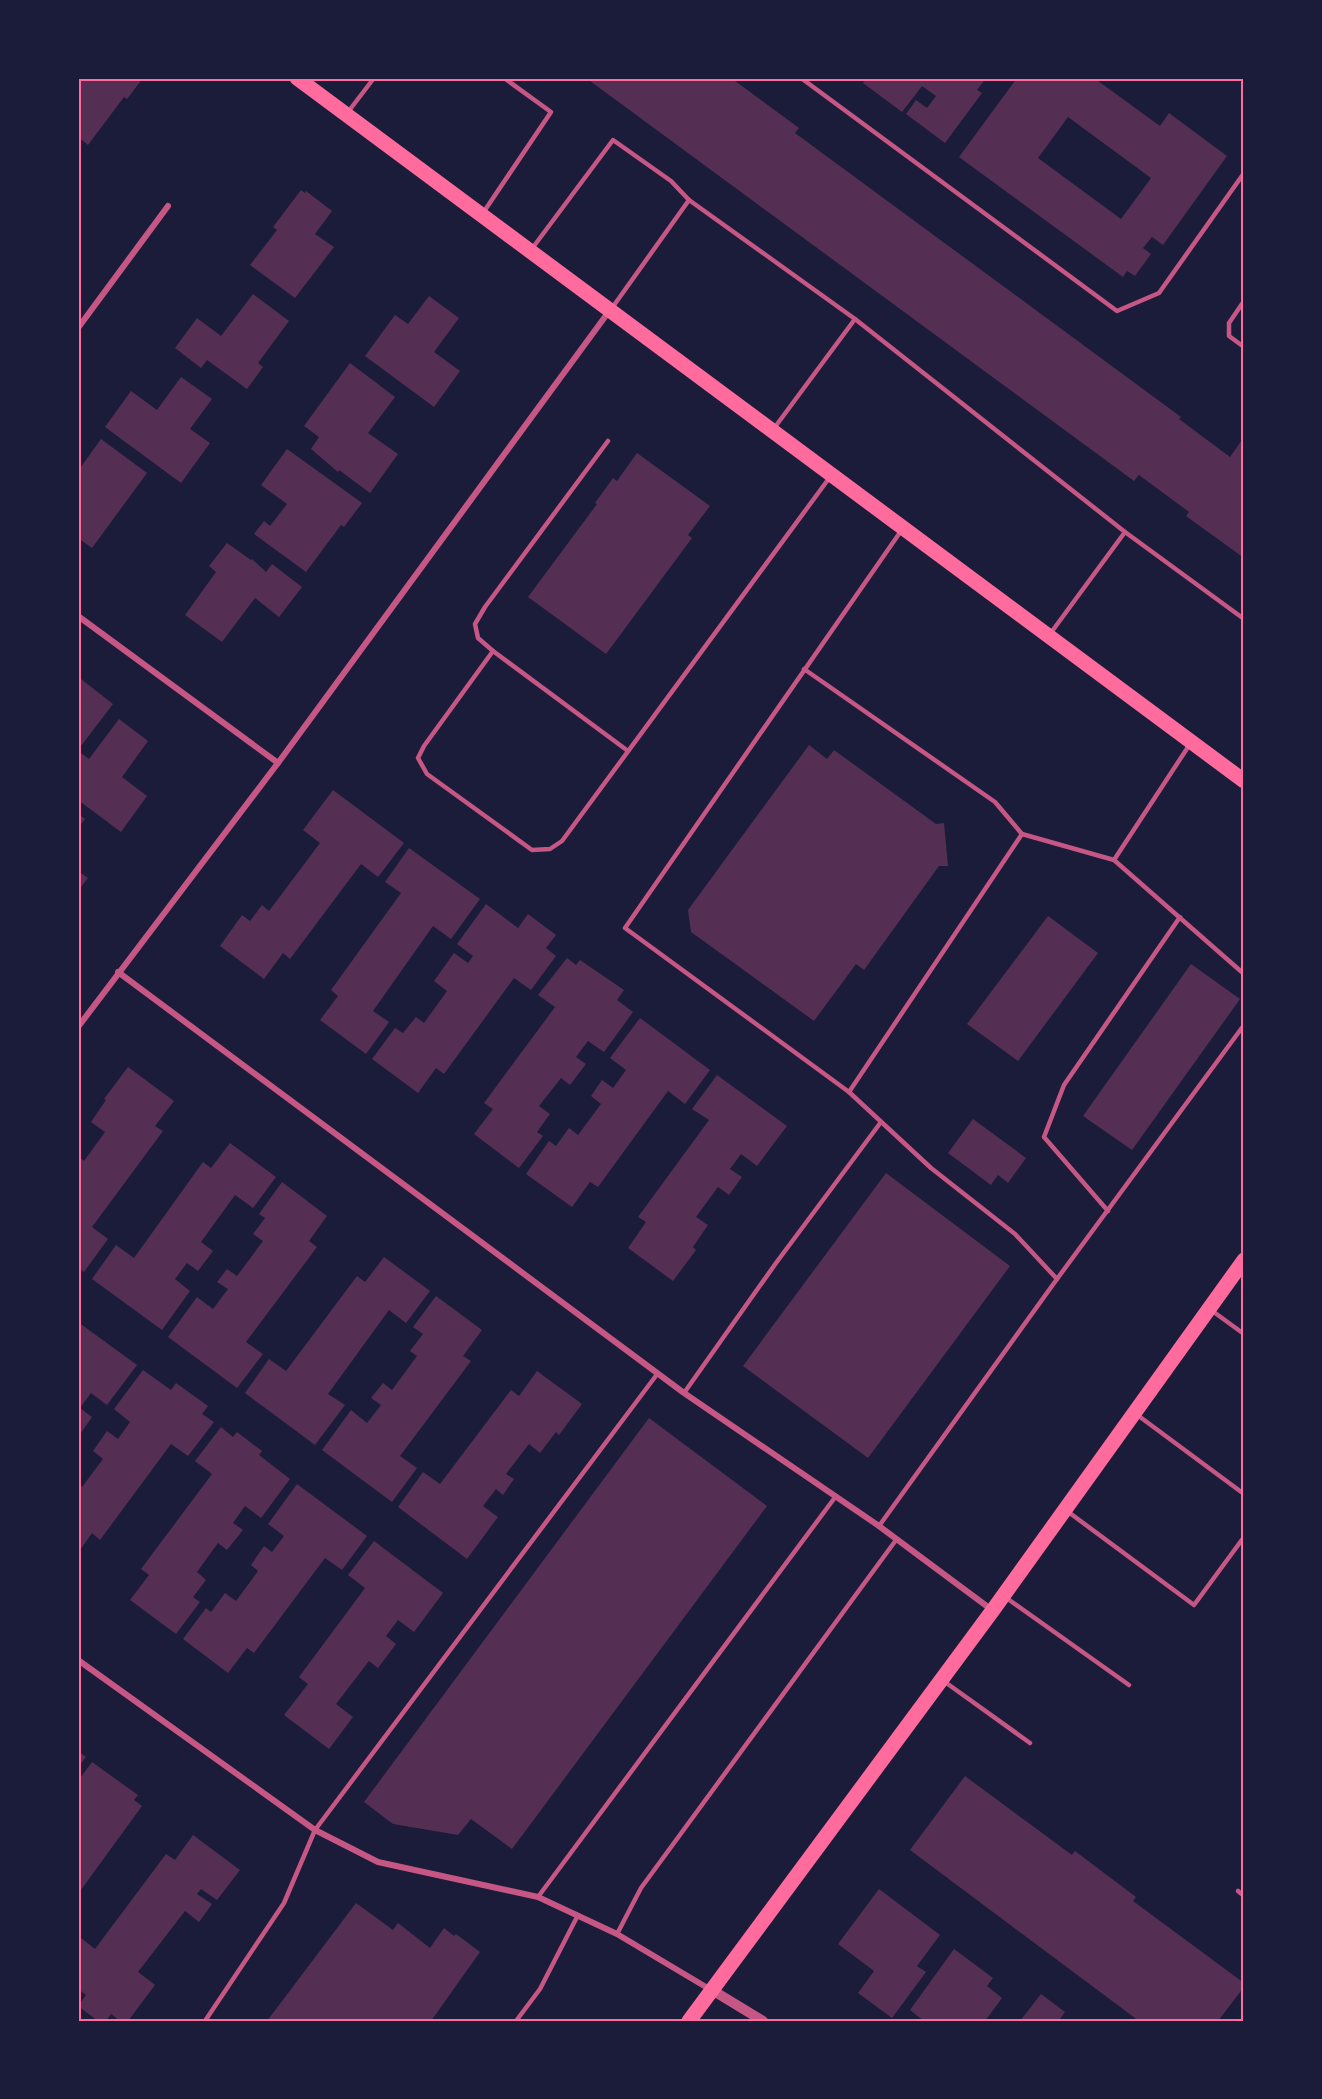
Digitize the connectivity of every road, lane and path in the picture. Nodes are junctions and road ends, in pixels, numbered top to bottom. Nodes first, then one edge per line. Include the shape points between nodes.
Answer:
1 (297, 78) edge
2 (374, 78) edge
3 (504, 78) edge
4 (801, 78) edge
5 (346, 114) junction
6 (1244, 173) edge
7 (688, 200) junction
8 (168, 206) dead end
9 (482, 215) junction
10 (530, 251) junction
11 (1244, 301) edge
12 (610, 310) junction
13 (855, 319) junction
14 (78, 328) edge
15 (1244, 347) edge
16 (772, 430) junction
17 (608, 441) dead end
18 (832, 474) junction
19 (903, 527) junction
20 (1125, 532) junction
21 (78, 616) edge
22 (1244, 619) edge
23 (1049, 636) junction
24 (493, 651) junction
25 (804, 669) junction
26 (1191, 742) junction
27 (628, 752) junction
28 (278, 764) junction
29 (1242, 776) edge
30 (1022, 834) junction
31 (1114, 860) junction
32 (1180, 917) junction
33 (118, 972) junction
34 (1244, 974) edge
35 (1244, 1025) edge
36 (78, 1027) edge
37 (849, 1092) junction
38 (881, 1122) junction
39 (1108, 1211) junction
40 (1244, 1260) edge
41 (1057, 1279) junction
42 (1209, 1308) junction
43 (1244, 1334) edge
44 (658, 1373) junction
45 (684, 1393) junction
46 (1134, 1412) junction
47 (1244, 1494) edge
48 (836, 1496) junction
49 (1064, 1509) junction
50 (879, 1526) junction
51 (1244, 1537) edge
52 (896, 1540) junction
53 (1002, 1595) junction
54 (993, 1610) junction
55 (78, 1660) edge
56 (942, 1680) junction
57 (1129, 1685) dead end
58 (1030, 1743) dead end
59 (315, 1830) junction
60 (1238, 1892) dead end
61 (1244, 1896) edge
62 (538, 1897) junction
63 (578, 1915) junction
64 (617, 1934) junction
65 (712, 1990) junction
66 (205, 2021) edge
67 (516, 2021) edge
68 (689, 2021) edge
69 (763, 2021) edge

1 - 5 main road
2 - 5 lane
3 - 9 lane via 551,112
4 - 6 lane via 1117,311 1159,293
5 - 9 main road
7 - 10 lane via 671,181 613,140
7 - 12 lane
7 - 13 lane
8 - 14 street
9 - 10 main road
10 - 12 main road
11 - 15 lane via 1228,323 1229,336
12 - 16 main road
12 - 28 street
13 - 16 lane
13 - 20 lane
16 - 18 main road
17 - 24 lane via 475,624 478,638
18 - 19 main road
18 - 27 lane
19 - 23 main road
19 - 25 lane
20 - 22 lane
20 - 23 lane
21 - 28 street
23 - 26 main road
24 - 27 lane
24 - 27 lane via 424,746 418,758 427,774 532,850 550,849 562,841
25 - 30 lane via 995,802
25 - 37 lane via 625,928
26 - 29 main road
26 - 31 lane
28 - 33 street
30 - 31 lane
30 - 37 lane
31 - 32 lane
32 - 34 lane
32 - 39 lane via 1064,1085 1044,1137
33 - 36 street
33 - 44 street
35 - 39 lane
37 - 38 lane
38 - 41 lane via 931,1168 1015,1234
38 - 45 lane
39 - 41 lane
40 - 42 main road
41 - 50 lane
42 - 43 lane
42 - 46 main road
44 - 45 street
44 - 59 lane
45 - 48 street
46 - 47 lane
46 - 49 main road
48 - 50 street
48 - 62 lane
49 - 51 lane via 1194,1605
49 - 53 main road
50 - 52 street
52 - 54 street
52 - 64 lane via 641,1888
53 - 54 main road
53 - 57 lane
54 - 56 main road
55 - 59 street
56 - 58 lane
56 - 65 main road
59 - 62 street via 378,1862
59 - 66 lane via 284,1903
60 - 61 lane
62 - 63 street
63 - 64 street
63 - 67 lane via 540,1989
64 - 65 street
65 - 68 main road
65 - 69 street

